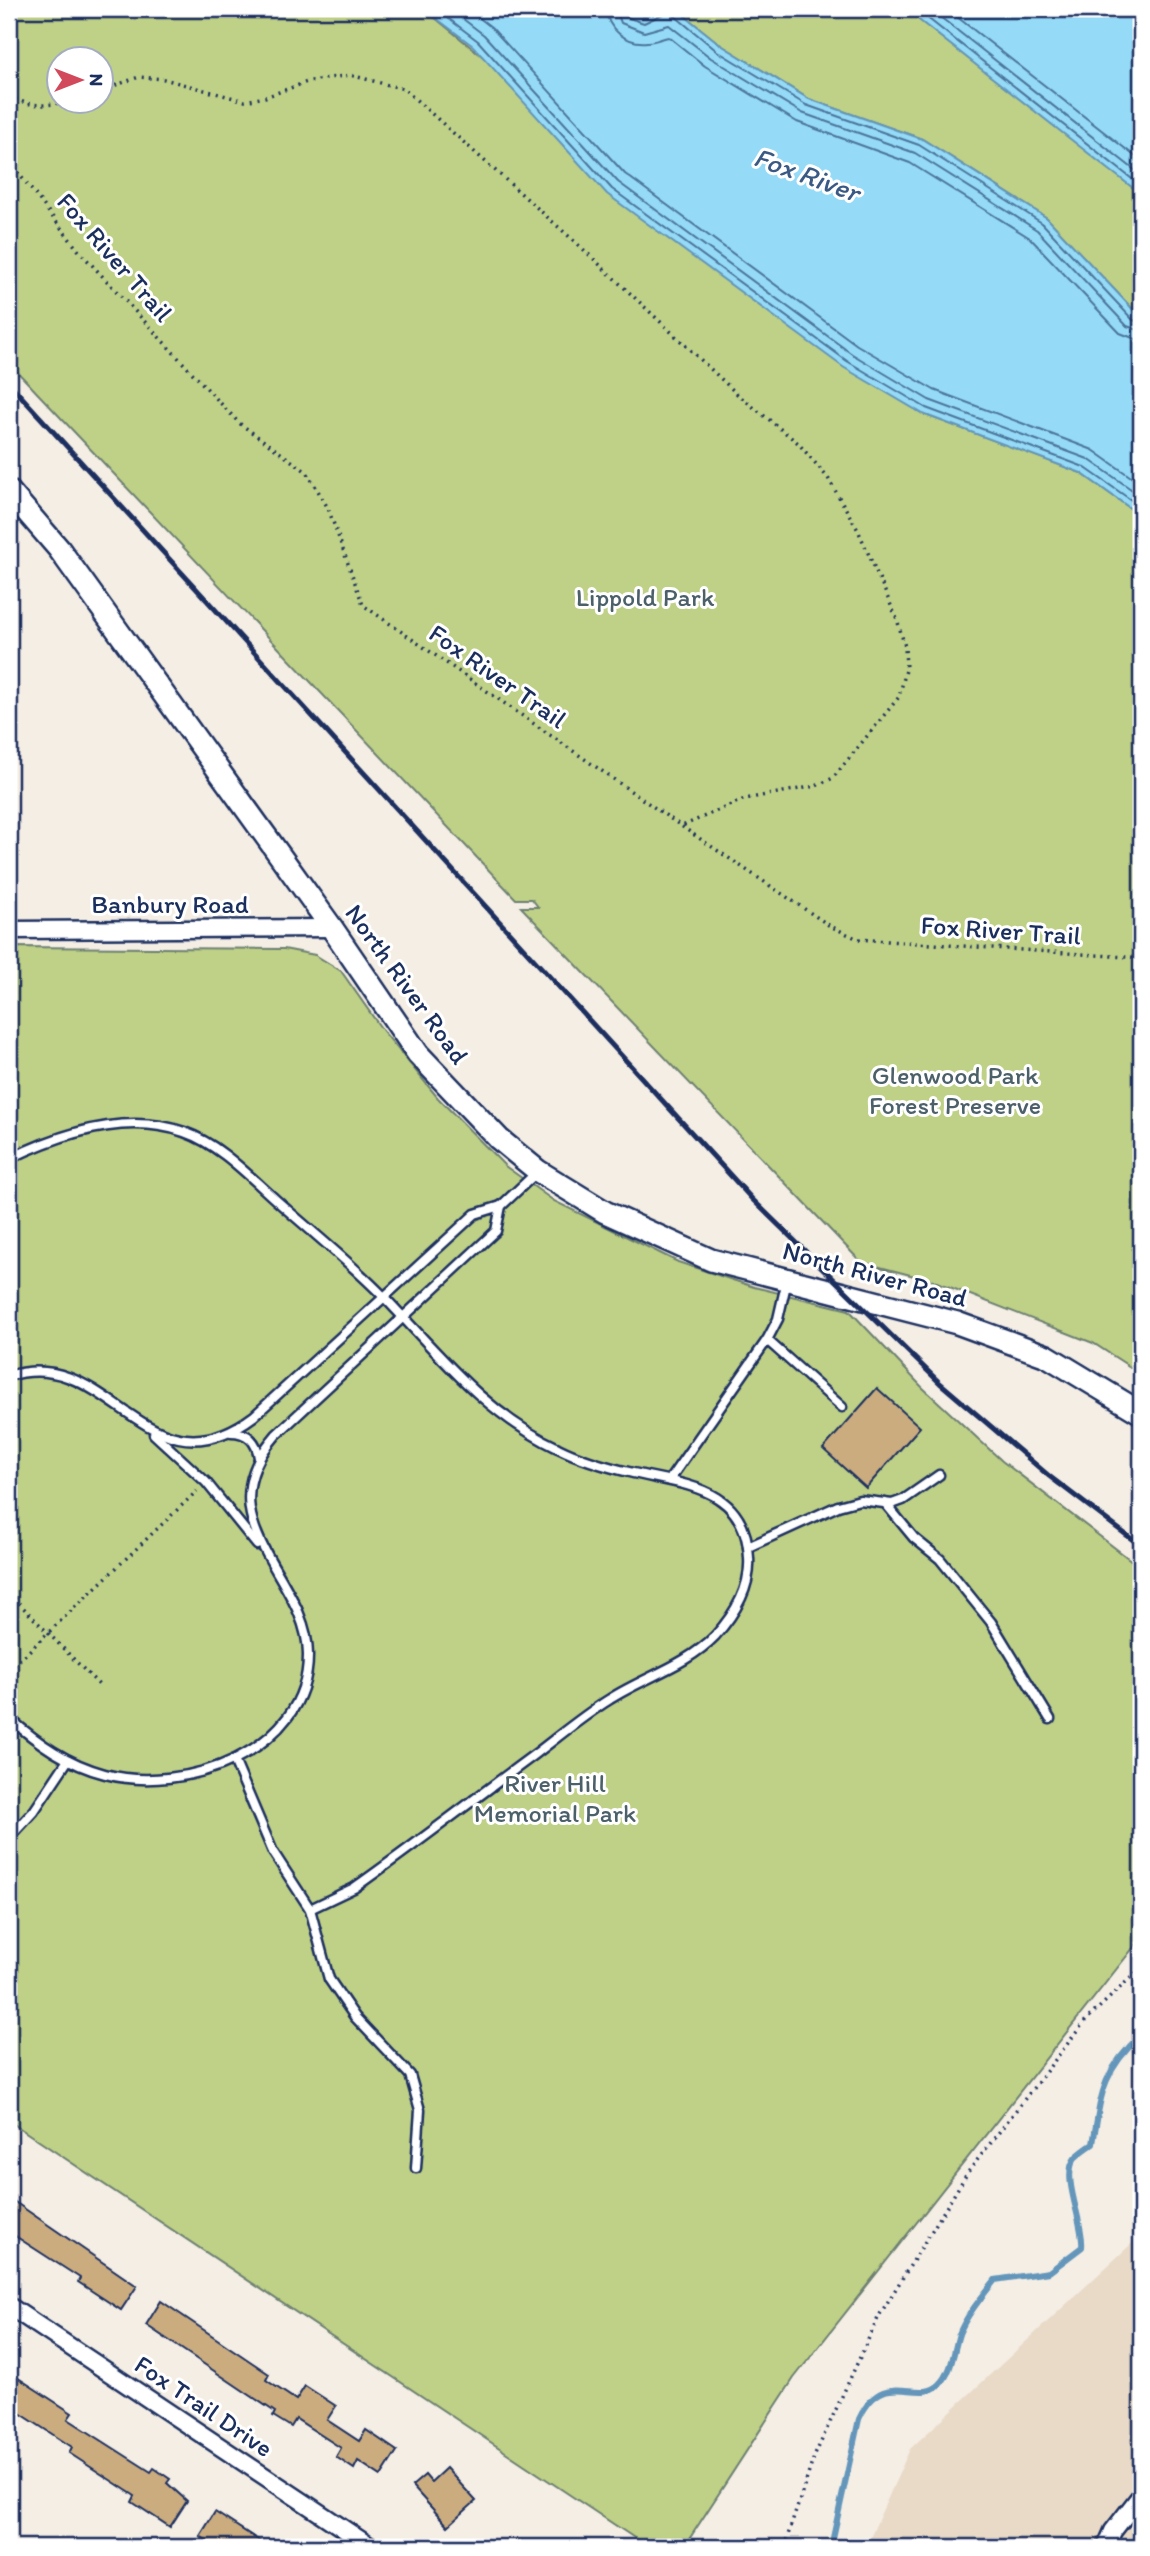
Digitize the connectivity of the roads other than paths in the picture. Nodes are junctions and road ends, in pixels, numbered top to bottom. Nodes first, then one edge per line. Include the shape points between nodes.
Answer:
1 (9, 491) edge
2 (332, 928) junction
3 (9, 930) edge
4 (9, 1159) edge
5 (538, 1171) junction
6 (501, 1206) junction
7 (787, 1280) junction
8 (384, 1297) junction
9 (402, 1318) junction
10 (767, 1340) junction
11 (9, 1376) edge
12 (842, 1407) dead end
13 (1141, 1413) edge
14 (149, 1430) junction
15 (229, 1432) junction
16 (260, 1458) junction
17 (939, 1475) dead end
18 (670, 1479) junction
19 (885, 1503) junction
20 (748, 1547) junction
21 (265, 1555) junction
22 (9, 1718) edge
23 (1050, 1719) dead end
24 (68, 1760) junction
25 (234, 1760) junction
26 (9, 1838) edge
27 (310, 1909) junction
28 (416, 2168) dead end
29 (9, 2306) edge
30 (1141, 2495) edge
31 (371, 2547) edge
32 (1106, 2547) edge

1 - 2 main road, North River Road via 59,549
2 - 3 street, Banbury Road
2 - 5 main road, North River Road via 418,1054 499,1139
4 - 8 lane via 94,1129 134,1126 185,1132 244,1172
5 - 6 lane
5 - 7 main road, North River Road via 656,1238 711,1260
6 - 8 lane via 475,1214
6 - 9 lane via 496,1231
7 - 10 lane via 778,1319
7 - 13 main road, North River Road via 957,1323 1047,1356
8 - 9 lane
8 - 15 lane via 254,1416
9 - 16 lane via 276,1436
9 - 18 lane via 464,1382 517,1425 576,1457
10 - 12 lane
10 - 18 lane
11 - 14 lane via 43,1371 82,1381
14 - 15 lane via 175,1440
14 - 21 lane via 206,1482
15 - 16 lane via 247,1436
16 - 21 lane via 251,1503
17 - 19 lane via 902,1500
18 - 20 lane via 693,1484 721,1501 741,1526
19 - 20 lane via 860,1500 838,1506
19 - 23 lane via 914,1538 940,1559 990,1622
20 - 27 lane via 748,1573 738,1604 699,1650 611,1698 376,1873
21 - 25 lane via 296,1606 309,1657 299,1698 288,1717
22 - 24 lane
24 - 25 lane via 107,1774 158,1777 202,1771
24 - 26 lane via 34,1811
25 - 27 lane via 273,1852
27 - 28 lane via 329,1979 355,2017 410,2075 420,2128
29 - 31 street, Fox Trail Drive
30 - 32 street via 1112,2531

